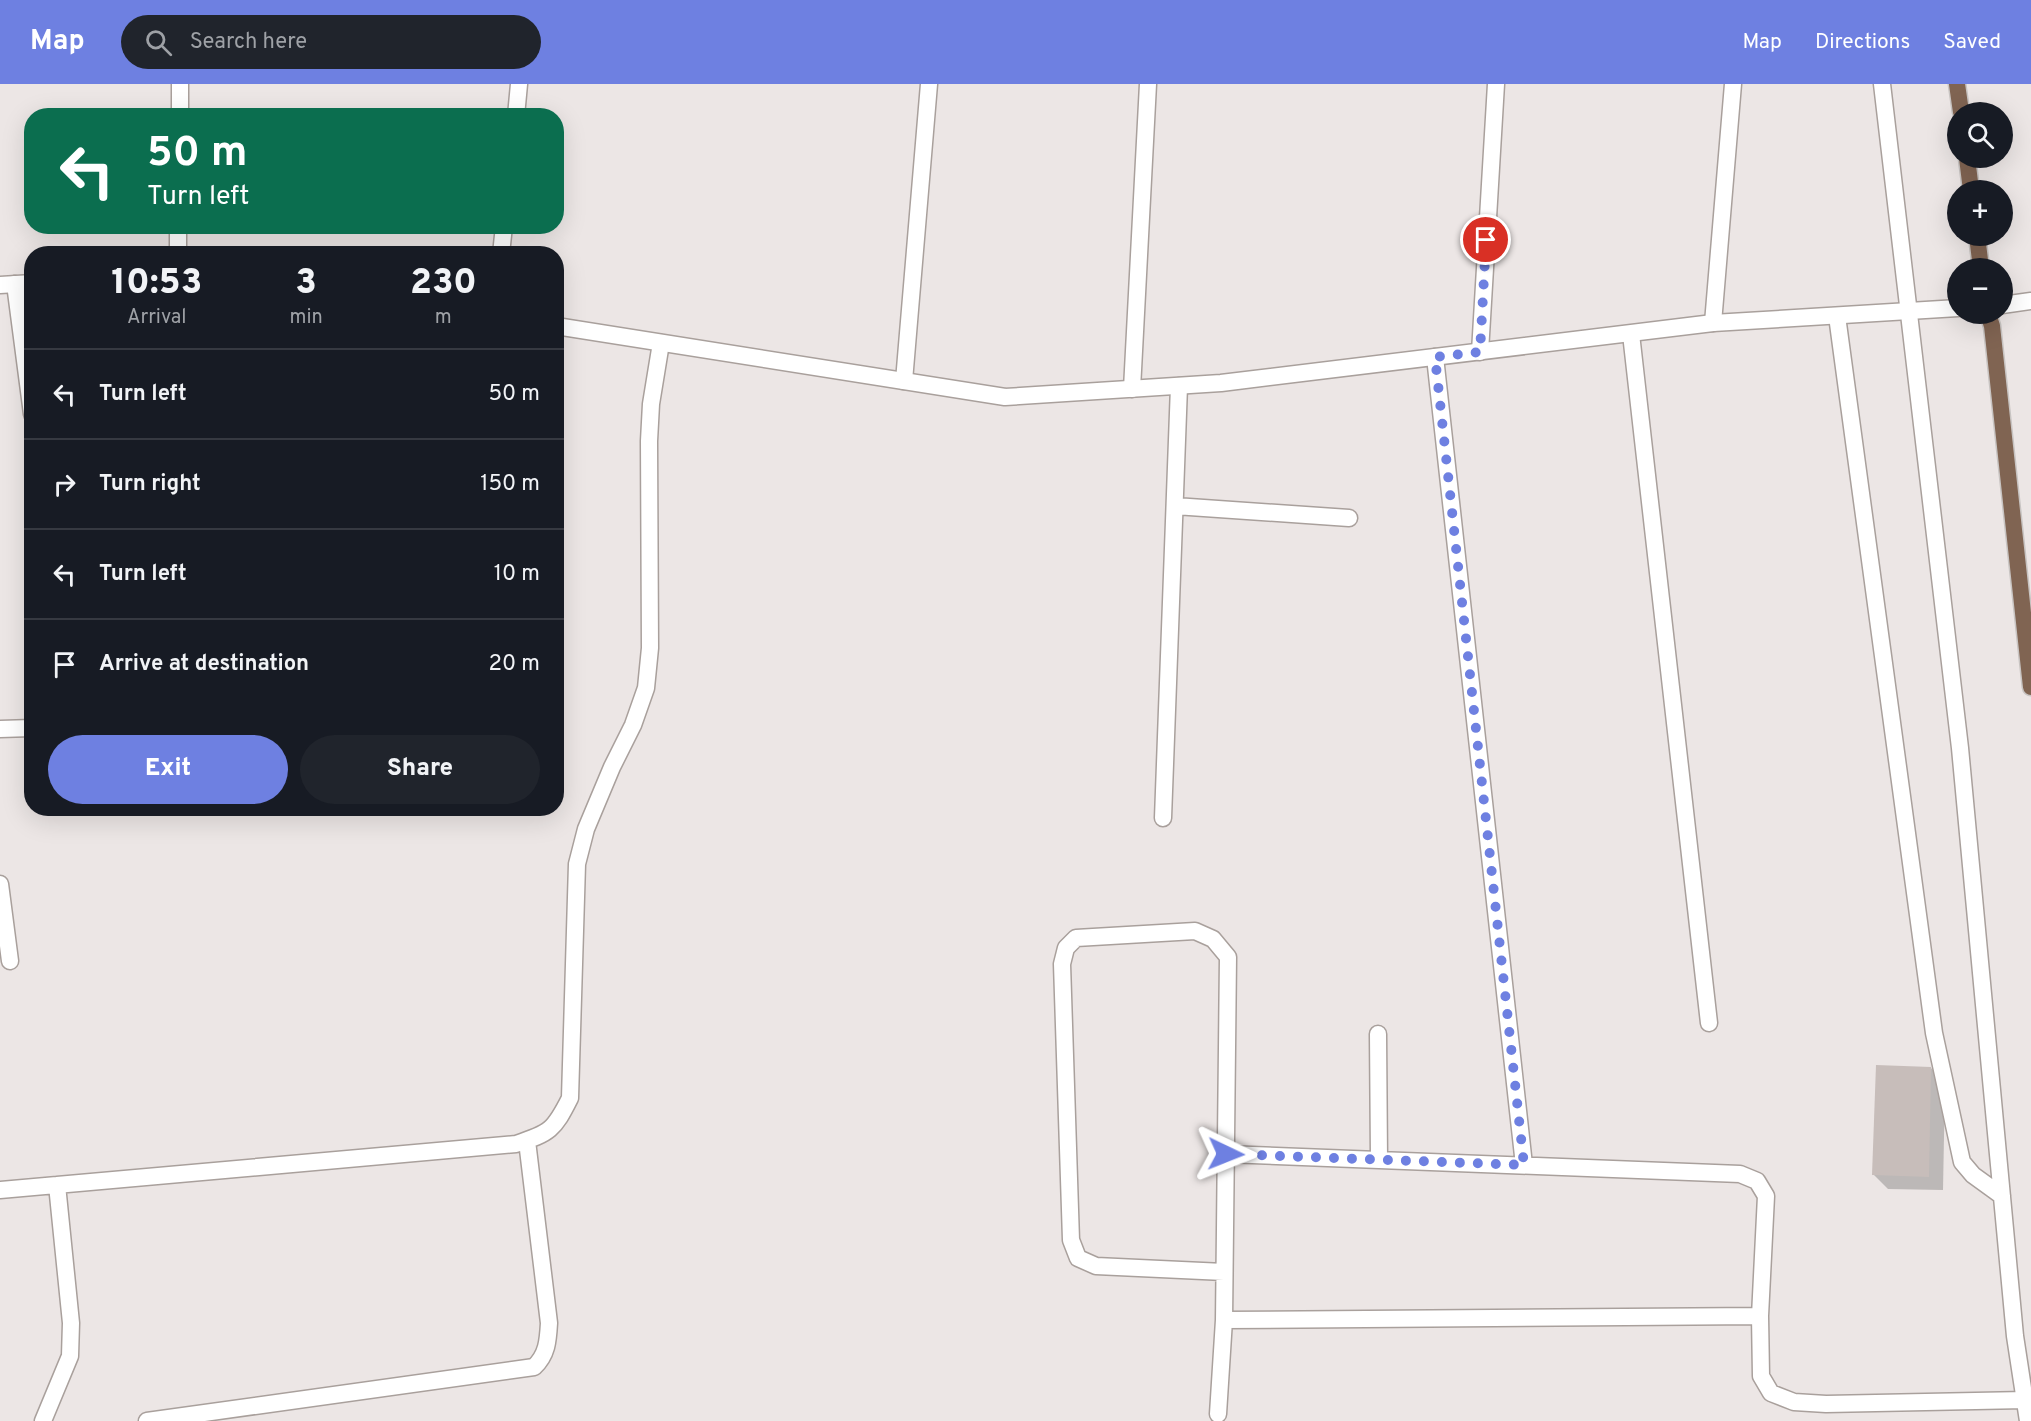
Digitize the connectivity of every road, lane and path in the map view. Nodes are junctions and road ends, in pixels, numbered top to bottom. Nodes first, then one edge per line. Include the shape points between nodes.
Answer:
1 (180, 84) edge
2 (519, 84) edge
3 (929, 84) edge
4 (1148, 84) edge
5 (1496, 84) edge
6 (1733, 84) edge
7 (1882, 84) edge
8 (1957, 84) edge
9 (1960, 102) edge
10 (180, 108) edge
11 (517, 108) edge
12 (16, 284) edge
13 (2031, 301) edge
14 (2013, 303) edge
15 (1947, 308) edge
16 (1909, 310) junction
17 (1837, 316) junction
18 (1713, 323) junction
19 (1990, 324) edge
20 (564, 328) edge
21 (1631, 334) junction
22 (662, 343) junction
23 (24, 349) edge
24 (1480, 352) junction
25 (1435, 357) junction
26 (904, 381) junction
27 (1179, 386) junction
28 (1132, 389) junction
29 (1175, 506) junction
30 (1349, 518) dead end
31 (2031, 687) edge
32 (24, 728) edge
33 (0, 729) edge
34 (1164, 818) dead end
35 (0, 884) edge
36 (10, 961) dead end
37 (1709, 1023) dead end
38 (1378, 1034) dead end
39 (527, 1141) junction
40 (1226, 1154) junction
41 (1378, 1160) junction
42 (1524, 1165) junction
43 (57, 1185) junction
44 (0, 1190) edge
45 (2002, 1196) junction
46 (1224, 1272) junction
47 (1760, 1316) junction
48 (1224, 1320) junction
49 (2025, 1400) junction
50 (1218, 1414) dead end
51 (43, 1421) edge
52 (147, 1421) edge
53 (2028, 1421) edge

1 - 10 street
2 - 11 street
3 - 26 street
4 - 28 street
5 - 24 street
6 - 18 street
7 - 16 street
8 - 9 highway
12 - 23 street
13 - 14 street
15 - 16 street
16 - 17 street
16 - 45 street via 1960,748
17 - 18 street
17 - 45 street via 1934,1034 1962,1162
18 - 21 street
19 - 31 highway
20 - 22 street
21 - 24 street
21 - 37 street
22 - 26 street
22 - 39 street via 649,441 650,648 646,688 586,829 577,864 570,1098 559,1122
24 - 25 street
25 - 27 street
25 - 42 street
26 - 28 street via 1005,397
27 - 28 street
27 - 29 street
29 - 30 street
29 - 34 street
32 - 33 street
35 - 36 street
38 - 41 street
39 - 43 street
39 - 52 street via 549,1323 543,1359 534,1367
40 - 41 street
40 - 46 street
40 - 46 street via 1228,957 1213,939 1196,931 1076,938 1066,948 1062,964 1071,1240 1078,1258 1096,1266
41 - 42 street
42 - 47 street via 1740,1174 1757,1181 1766,1196
43 - 44 street
43 - 51 street via 71,1323 70,1356
45 - 49 street
46 - 48 street
47 - 48 street
47 - 49 street via 1761,1376 1771,1392 1794,1402
48 - 50 street
49 - 53 street

